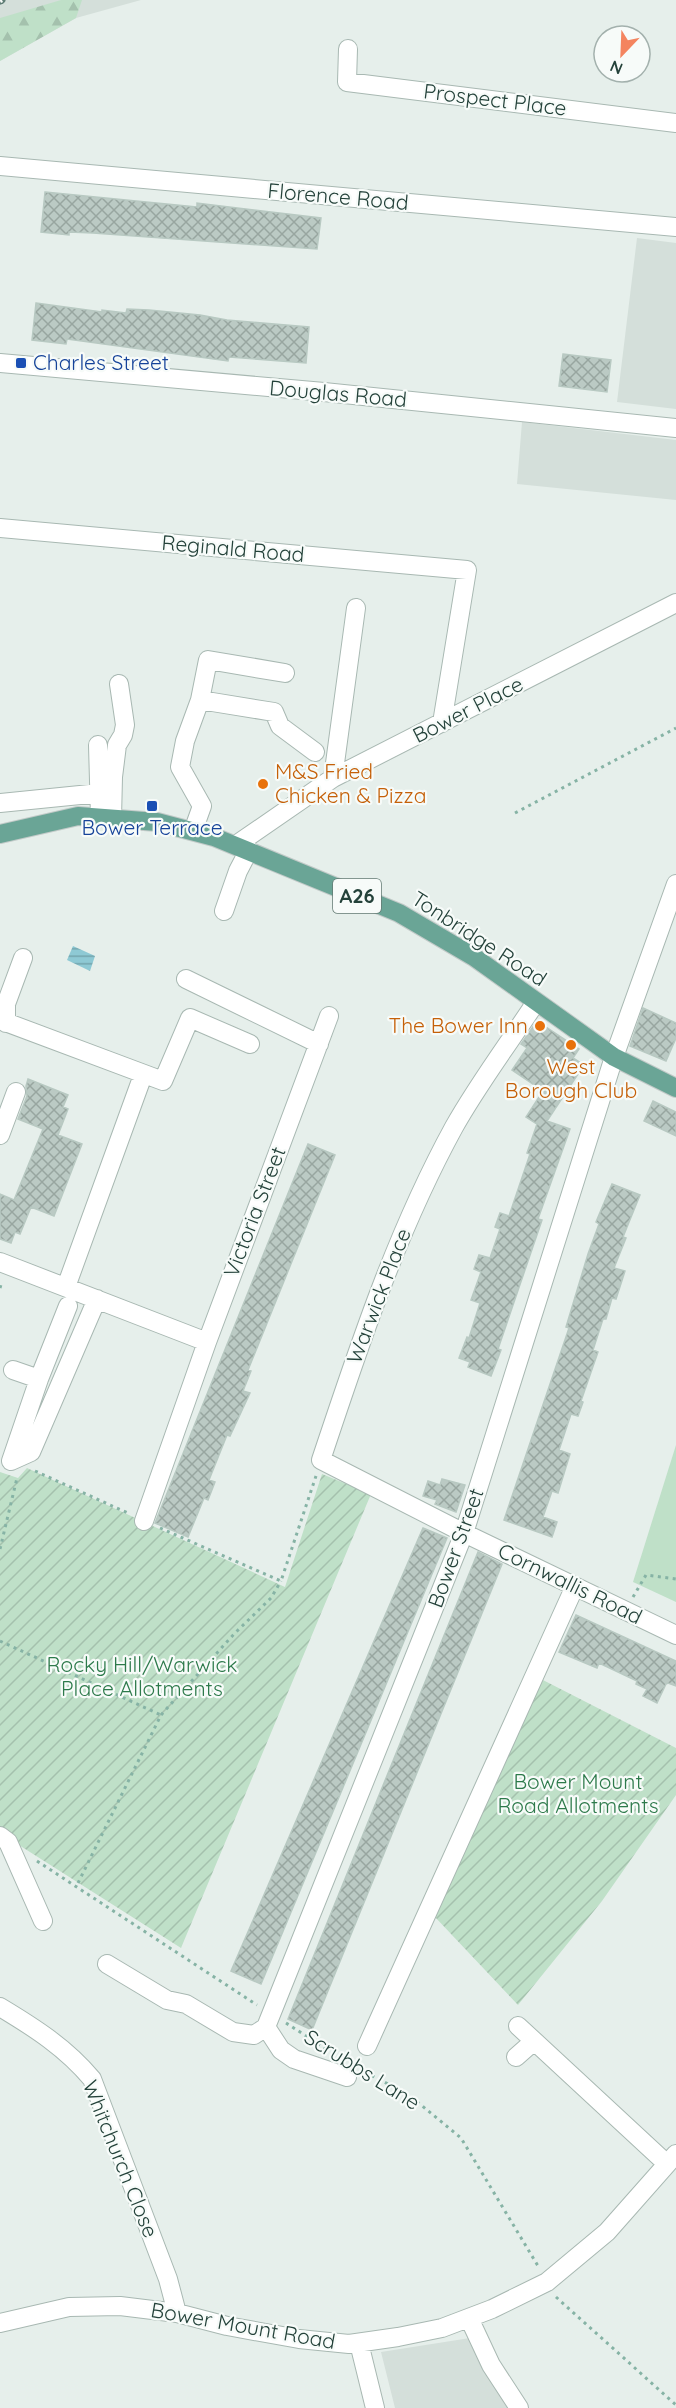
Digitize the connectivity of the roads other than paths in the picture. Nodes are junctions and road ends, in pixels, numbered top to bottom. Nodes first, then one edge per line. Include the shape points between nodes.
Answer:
1 (348, 49) dead end
2 (676, 123) edge
3 (0, 166) edge
4 (676, 227) edge
5 (0, 363) edge
6 (676, 428) edge
7 (0, 528) edge
8 (676, 603) edge
9 (356, 608) dead end
10 (285, 673) dead end
11 (119, 684) dead end
12 (200, 700) junction
13 (442, 723) junction
14 (98, 745) dead end
15 (315, 752) dead end
16 (333, 778) junction
17 (100, 793) junction
18 (0, 803) edge
19 (106, 818) junction
20 (194, 831) junction
21 (0, 834) edge
22 (242, 848) junction
23 (676, 884) edge
24 (224, 911) dead end
25 (23, 958) dead end
26 (186, 979) dead end
27 (536, 1002) junction
28 (329, 1016) dead end
29 (3, 1022) edge
30 (250, 1044) dead end
31 (319, 1044) junction
32 (614, 1057) junction
33 (143, 1075) junction
34 (676, 1088) edge
35 (16, 1092) dead end
36 (0, 1135) edge
37 (0, 1262) edge
38 (66, 1287) junction
39 (97, 1299) junction
40 (68, 1306) dead end
41 (207, 1342) junction
42 (13, 1370) dead end
43 (39, 1379) junction
44 (5, 1459) edge
45 (144, 1521) road end
46 (464, 1533) junction
47 (575, 1586) junction
48 (676, 1635) edge
49 (4, 1839) edge
50 (43, 1921) dead end
51 (108, 1964) dead end
52 (0, 2007) edge
53 (269, 2021) junction
54 (518, 2026) dead end
55 (533, 2042) junction
56 (367, 2046) dead end
57 (516, 2057) dead end
58 (351, 2072) road end
59 (672, 2159) edge
60 (177, 2313) junction
61 (469, 2318) junction
62 (0, 2323) edge
63 (359, 2343) junction
64 (375, 2408) edge
65 (519, 2408) edge

1 - 2 street, Prospect Place via 347,82
3 - 4 street, Florence Road
5 - 6 street, Douglas Road
7 - 13 street, Reginald Road via 466,570
8 - 13 street, Bower Place
9 - 16 street
10 - 12 street via 208,660
11 - 19 street via 125,725 117,745
12 - 15 street via 274,712 280,726
12 - 20 street via 180,767 202,806
13 - 16 street, Bower Place
14 - 17 street
16 - 22 street, Bower Place
17 - 18 street
17 - 19 street
19 - 20 main road, Tonbridge Road / A26 via 157,822
19 - 21 main road, Tonbridge Road / A26 via 78,816
20 - 22 main road, Tonbridge Road / A26
22 - 24 street
22 - 27 main road, Tonbridge Road / A26 via 399,913 474,957
23 - 32 street, Bower Street
25 - 29 street
26 - 31 street
27 - 32 main road, Tonbridge Road / A26
27 - 46 street, Warwick Place via 454,1126 415,1206 370,1312 321,1460
28 - 31 street, Victoria Street
29 - 33 street
30 - 33 street via 190,1018 163,1082
31 - 41 street, Victoria Street
32 - 34 main road, Tonbridge Road / A26
32 - 46 street, Bower Street
33 - 38 street
35 - 36 street
37 - 38 street
38 - 39 street
39 - 41 street
39 - 44 street via 31,1452
40 - 43 street
41 - 45 street, Victoria Street
42 - 43 street
43 - 44 street
46 - 47 street, Cornwallis Road
46 - 53 street, Bower Street
47 - 48 street, Cornwallis Road
47 - 56 street
49 - 50 street
51 - 53 street via 167,2000 186,2004 233,2032 254,2035
52 - 60 street, Whitchurch Close via 45,2035 92,2079 168,2279
53 - 58 street via 281,2050 294,2058
54 - 55 street
55 - 57 street
55 - 59 street
59 - 61 street, Bower Mount Road via 607,2232 548,2282
60 - 62 street, Bower Mount Road via 120,2306 69,2307
60 - 63 street, Bower Mount Road via 299,2338
61 - 63 street, Bower Mount Road via 442,2328
61 - 65 street via 491,2365
63 - 64 street

